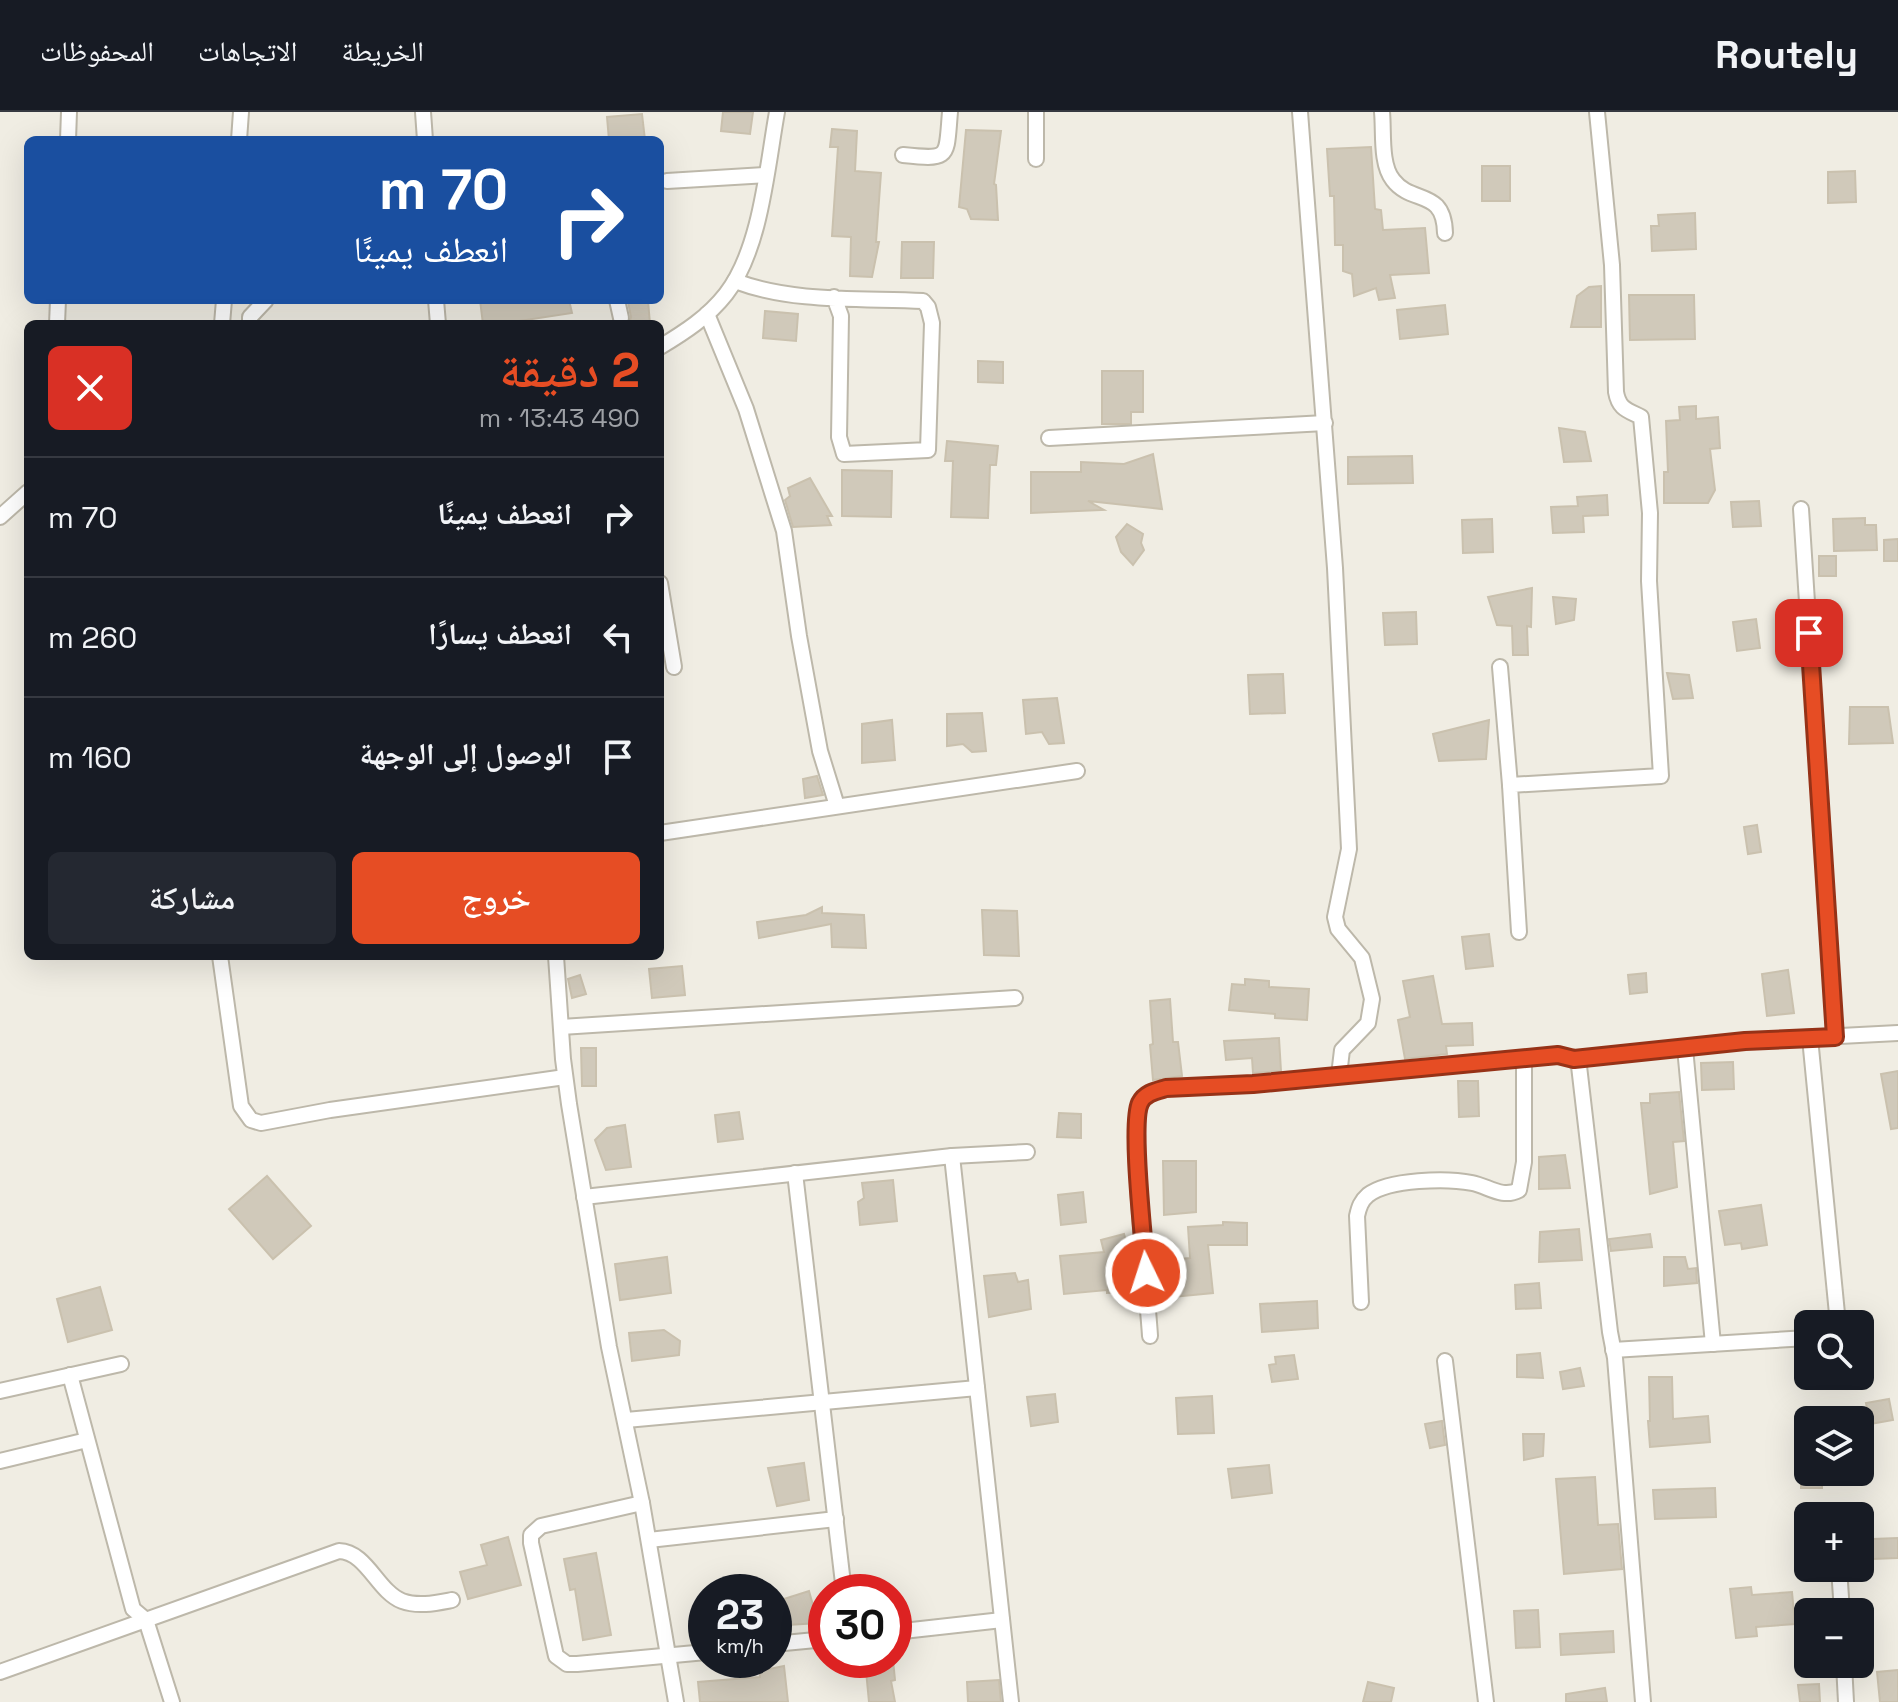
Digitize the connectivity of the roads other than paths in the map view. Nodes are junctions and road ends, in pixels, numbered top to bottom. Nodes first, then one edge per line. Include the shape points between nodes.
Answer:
1 (69, 112) edge
2 (241, 112) edge
3 (423, 112) edge
4 (777, 112) edge
5 (950, 112) edge
6 (1036, 112) edge
7 (1300, 112) edge
8 (1382, 112) edge
9 (1597, 112) edge
10 (68, 136) edge
11 (239, 136) edge
12 (425, 136) edge
13 (903, 155) dead end
14 (1036, 159) dead end
15 (766, 175) junction
16 (667, 181) dead end
17 (1445, 233) dead end
18 (735, 281) junction
19 (834, 297) junction
20 (262, 304) edge
21 (618, 304) edge
22 (707, 314) junction
23 (621, 318) dead end
24 (250, 320) edge
25 (664, 344) edge
26 (1325, 423) junction
27 (1049, 438) dead end
28 (24, 496) edge
29 (1801, 509) dead end
30 (0, 517) edge
31 (664, 607) edge
32 (674, 667) dead end
33 (1500, 667) dead end
34 (1077, 771) dead end
35 (1510, 785) junction
36 (837, 806) junction
37 (664, 832) edge
38 (1519, 932) dead end
39 (221, 960) edge
40 (556, 960) edge
41 (1015, 998) dead end
42 (561, 1027) junction
43 (1898, 1033) edge
44 (1835, 1037) junction
45 (1810, 1038) junction
46 (1685, 1048) junction
47 (1524, 1058) junction
48 (1574, 1059) junction
49 (1339, 1075) junction
50 (565, 1077) junction
51 (1027, 1152) dead end
52 (952, 1156) junction
53 (795, 1173) junction
54 (584, 1197) junction
55 (1361, 1302) dead end
56 (1837, 1310) edge
57 (1150, 1336) dead end
58 (1794, 1339) edge
59 (1713, 1344) junction
60 (1613, 1350) junction
61 (1445, 1361) dead end
62 (121, 1364) dead end
63 (70, 1375) junction
64 (977, 1388) junction
65 (0, 1391) edge
66 (823, 1401) junction
67 (626, 1420) junction
68 (87, 1440) junction
69 (0, 1461) edge
70 (642, 1503) junction
71 (836, 1519) junction
72 (649, 1540) junction
73 (842, 1574) edge
74 (452, 1600) dead end
75 (146, 1620) junction
76 (1002, 1620) junction
77 (912, 1630) edge
78 (688, 1653) edge
79 (669, 1655) junction
80 (0, 1672) edge
81 (1845, 1678) edge
82 (172, 1702) edge
83 (676, 1702) edge
84 (1011, 1702) edge
85 (1486, 1702) edge
86 (1643, 1702) edge
87 (1846, 1702) edge

1 - 10 street
2 - 11 street
3 - 12 street
4 - 15 street
5 - 13 street via 942,155
6 - 14 street
7 - 26 street
8 - 17 street via 1391,177 1436,204
9 - 35 street via 1612,265 1616,392 1619,405 1641,417 1644,434 1661,776
15 - 16 street
15 - 18 street via 756,226
18 - 19 street via 774,294
18 - 22 street
19 - 19 street via 923,301 928,307 928,450 844,454 839,437 841,316
20 - 24 street
21 - 23 street
22 - 25 street
22 - 36 street via 746,409 784,531 820,751
26 - 27 street
26 - 49 street via 1349,849 1335,917 1338,929 1362,958 1372,999 1368,1023 1342,1050
28 - 30 street
29 - 44 street
31 - 32 street
33 - 35 street
34 - 36 street
35 - 38 street
36 - 37 street
39 - 50 street via 241,1106 251,1120 261,1123
40 - 42 street
41 - 42 street
42 - 50 street
43 - 44 street
44 - 45 street
45 - 46 street
45 - 56 street
46 - 48 street
46 - 59 street
47 - 48 street
47 - 49 street
47 - 55 street via 1519,1190 1511,1194 1472,1183 1428,1180 1369,1194 1357,1216
48 - 60 street via 1579,1066
49 - 57 street via 1166,1088 1142,1100 1137,1146
50 - 54 street
51 - 52 street
52 - 53 street
52 - 64 street
53 - 54 street
53 - 66 street
54 - 67 street
58 - 59 street
59 - 60 street
60 - 86 street
61 - 85 street
62 - 63 street
63 - 65 street
63 - 68 street
64 - 66 street
64 - 76 street
66 - 67 street
66 - 71 street
67 - 70 street
68 - 69 street
68 - 75 street via 133,1609
70 - 72 street
70 - 79 street via 538,1527 531,1543 558,1659 577,1664
71 - 72 street
71 - 73 street
72 - 79 street
74 - 75 street via 404,1601 362,1563 339,1551
75 - 80 street
75 - 82 street
76 - 77 street
76 - 84 street
78 - 79 street
79 - 83 street
81 - 87 street

